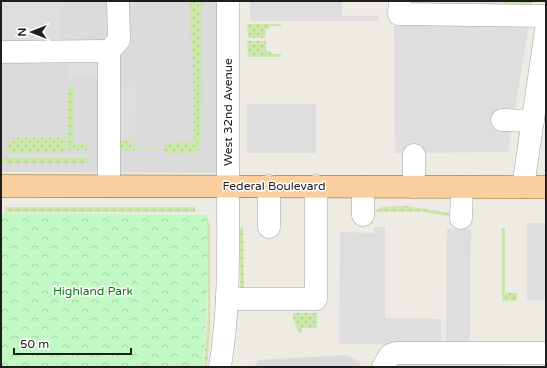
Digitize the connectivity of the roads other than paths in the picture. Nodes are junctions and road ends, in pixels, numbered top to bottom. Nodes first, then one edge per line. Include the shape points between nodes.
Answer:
1 (118, 1) edge
2 (228, 1) edge
3 (400, 1) edge
4 (546, 16) edge
5 (541, 45) edge
6 (109, 51) junction
7 (1, 52) edge
8 (502, 120) dead end
9 (533, 120) junction
10 (414, 156) dead end
11 (1, 186) edge
12 (109, 186) junction
13 (228, 186) junction
14 (269, 186) junction
15 (316, 186) junction
16 (363, 187) junction
17 (414, 187) junction
18 (462, 187) junction
19 (523, 187) junction
20 (546, 187) edge
21 (363, 215) dead end
22 (462, 218) dead end
23 (269, 227) dead end
24 (227, 299) junction
25 (546, 353) edge
26 (220, 367) edge
27 (383, 367) edge

1 - 6 street via 119,40
2 - 13 street, West 32nd Avenue
3 - 4 street via 399,14
5 - 9 street
6 - 7 street
6 - 12 street
8 - 9 street
9 - 19 street
10 - 17 street
11 - 12 main road, Federal Boulevard
12 - 13 main road, Federal Boulevard
13 - 14 main road, Federal Boulevard
13 - 24 street, West 32nd Avenue
14 - 15 main road, Federal Boulevard
14 - 23 street
15 - 16 main road, Federal Boulevard
15 - 24 street via 316,299
16 - 17 main road, Federal Boulevard
16 - 21 street
17 - 18 main road, Federal Boulevard
18 - 19 main road, Federal Boulevard
18 - 22 street
19 - 20 main road, Federal Boulevard
24 - 26 street, West 32nd Avenue
25 - 27 street via 396,353 390,355

